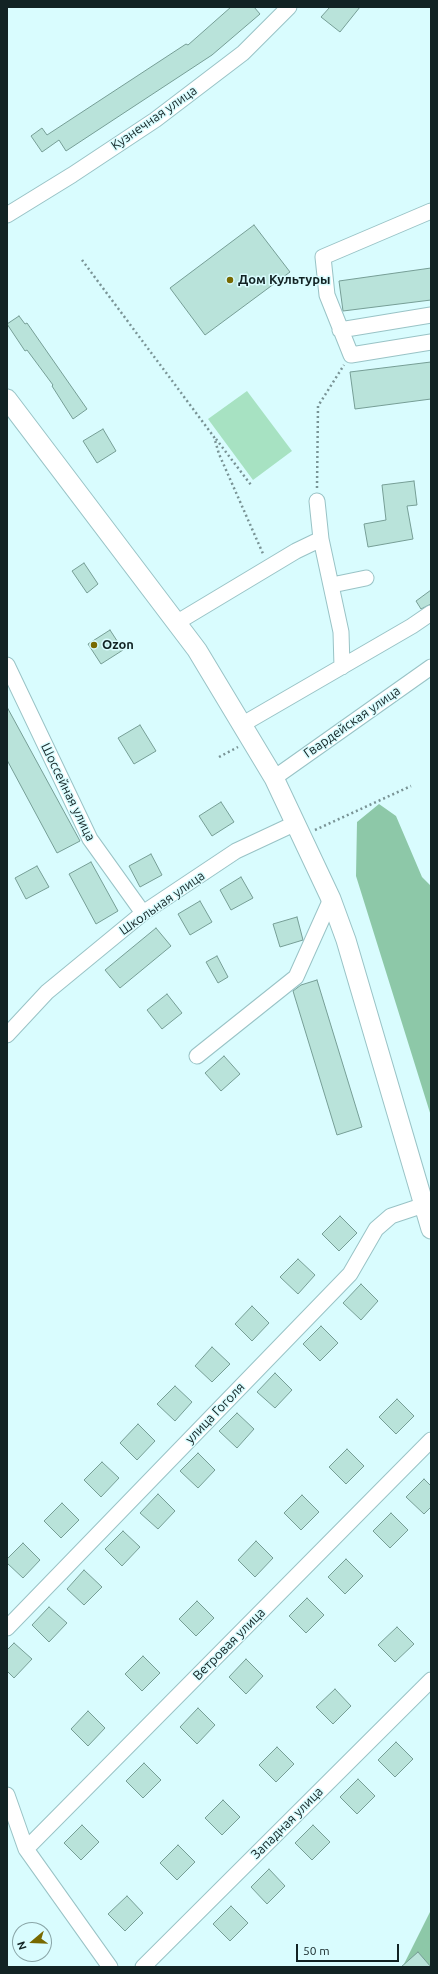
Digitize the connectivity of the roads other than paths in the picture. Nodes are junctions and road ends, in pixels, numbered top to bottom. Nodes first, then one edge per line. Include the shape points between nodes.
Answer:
1 (289, 7) edge
2 (431, 211) edge
3 (7, 215) edge
4 (431, 314) edge
5 (340, 330) junction
6 (431, 342) edge
7 (7, 399) edge
8 (317, 501) road end
9 (322, 539) junction
10 (366, 578) dead end
11 (332, 585) junction
12 (431, 613) edge
13 (176, 623) junction
14 (7, 665) edge
15 (342, 667) junction
16 (431, 667) edge
17 (243, 724) junction
18 (274, 778) junction
19 (299, 830) junction
20 (331, 899) junction
21 (143, 913) junction
22 (7, 1036) edge
23 (197, 1056) dead end
24 (427, 1203) edge
25 (431, 1229) edge
26 (431, 1440) edge
27 (7, 1628) edge
28 (431, 1680) edge
29 (7, 1795) edge
30 (26, 1849) junction
31 (110, 1967) edge
32 (143, 1967) edge

1 - 3 street, Кузнечная улица via 243,53 154,120
2 - 5 street via 323,257 327,295
4 - 5 street
5 - 6 street via 350,354
7 - 13 main road
8 - 9 street
9 - 11 street
9 - 13 street via 296,551
10 - 11 street
11 - 15 street via 341,632
12 - 15 street
13 - 17 main road via 197,650
14 - 21 street, Шоссейная улица via 90,839
15 - 17 street
16 - 18 street, Гвардейская улица
17 - 18 main road
18 - 19 main road
19 - 20 main road
19 - 21 street, Школьная улица via 236,851
20 - 23 street via 296,977
20 - 24 main road
21 - 22 street, Школьная улица via 47,992
24 - 25 main road
24 - 27 street, улица Гоголя via 391,1216 376,1229 350,1274
26 - 30 street, Ветровая улица
28 - 32 street, Западная улица
29 - 30 street
30 - 31 street

